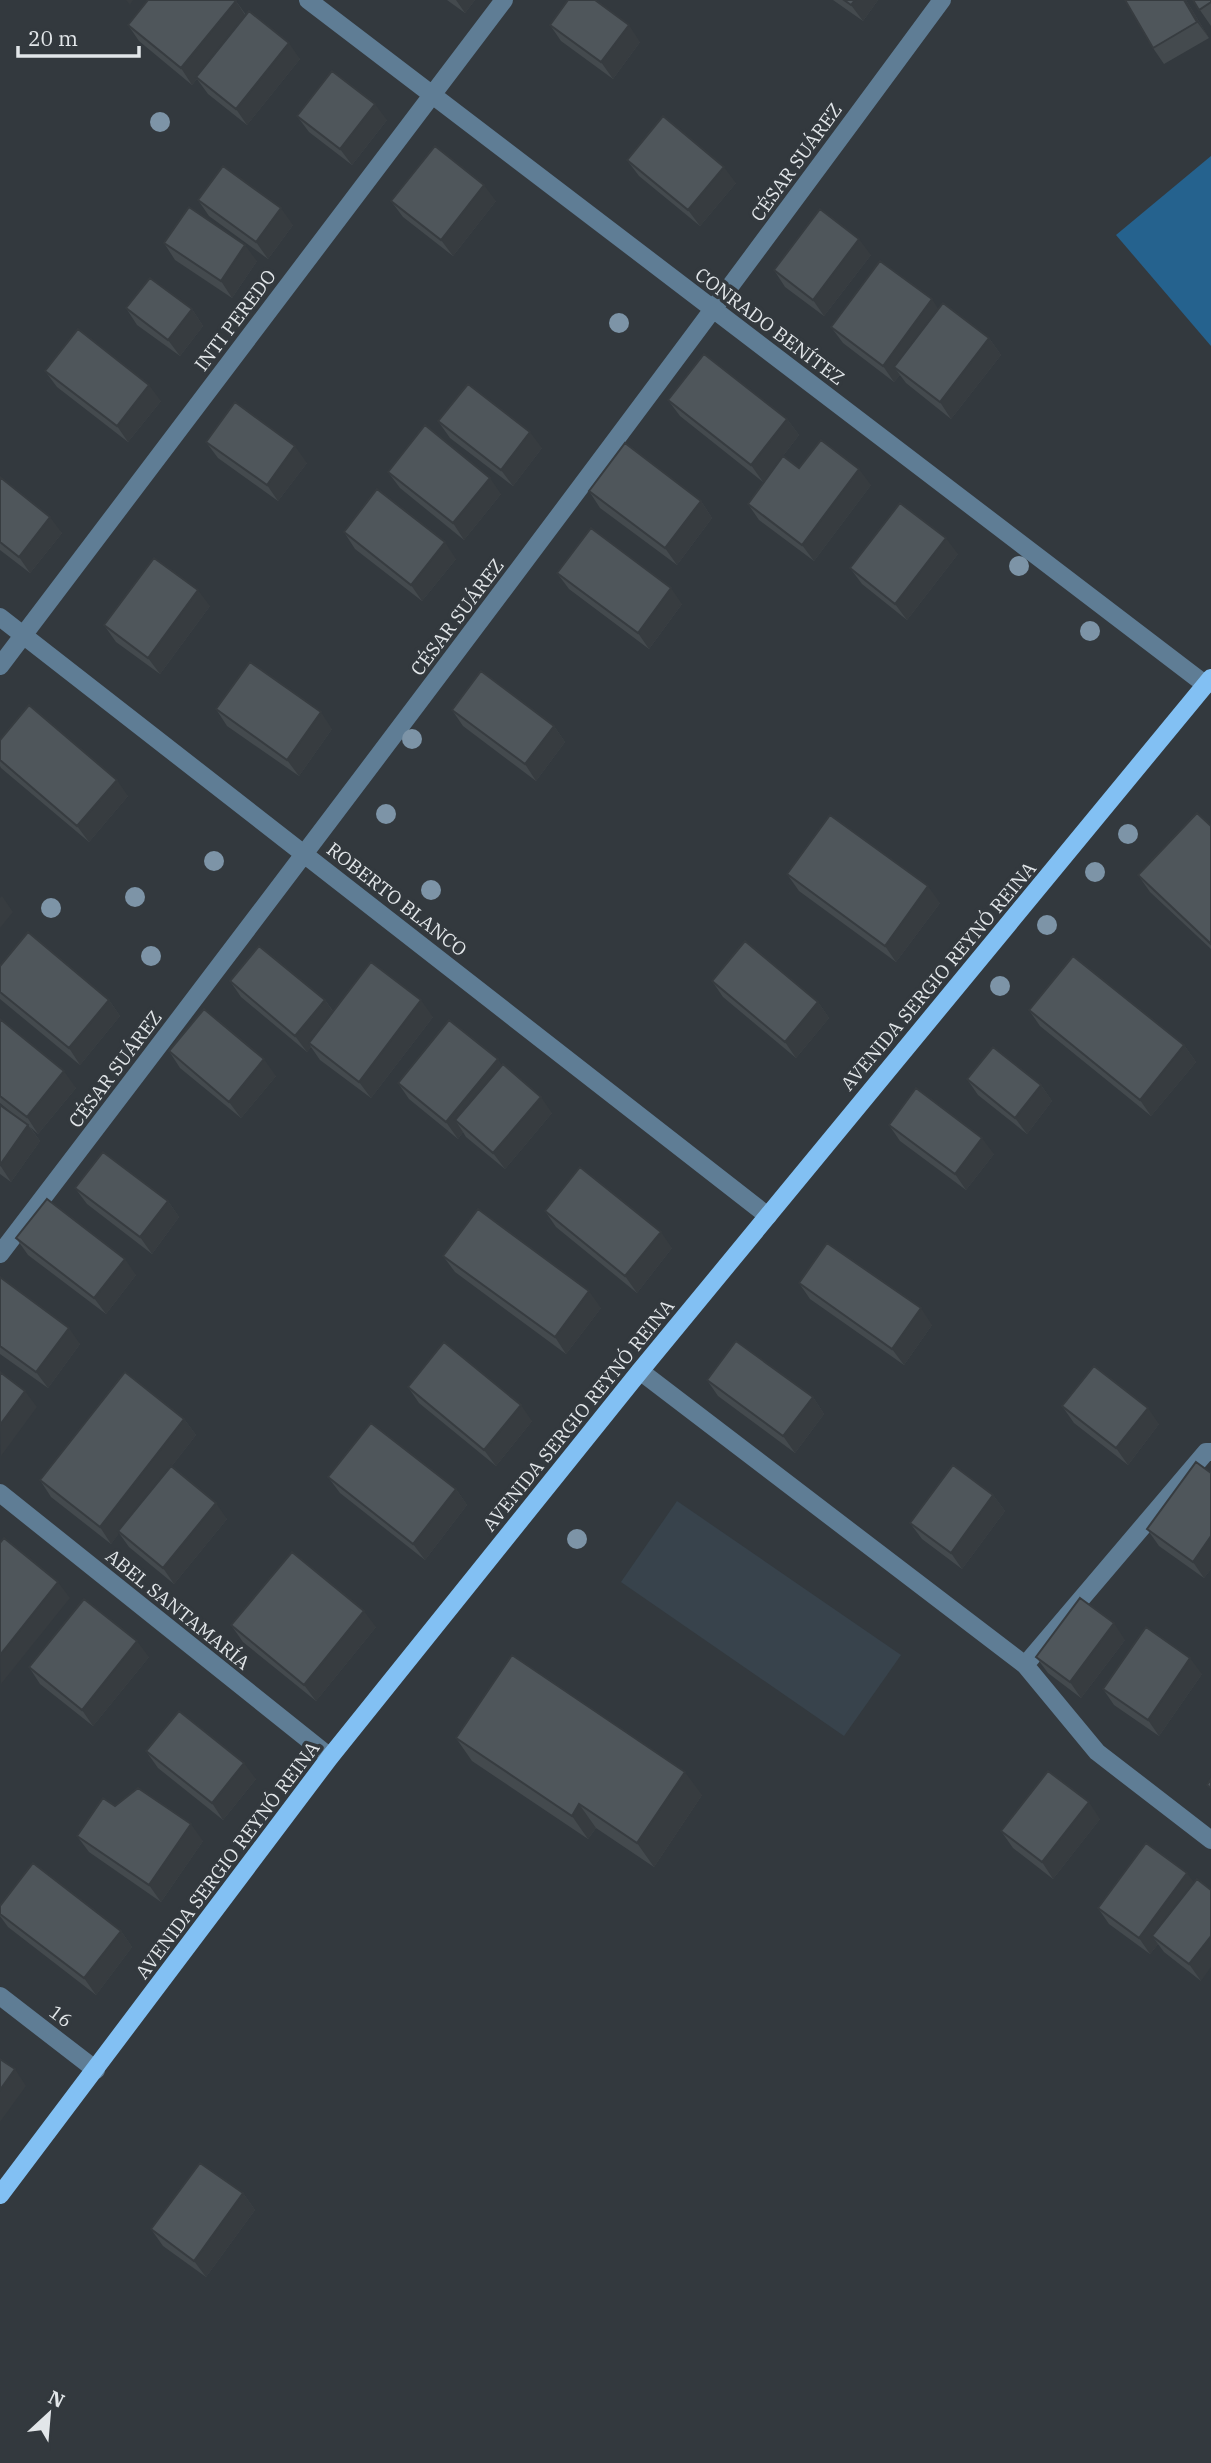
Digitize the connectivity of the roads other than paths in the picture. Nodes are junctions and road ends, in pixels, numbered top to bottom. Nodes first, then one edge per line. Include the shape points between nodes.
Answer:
1 (308, 0) edge
2 (503, 0) edge
3 (942, 0) edge
4 (432, 94) junction
5 (714, 309) junction
6 (0, 617) edge
7 (24, 635) junction
8 (0, 666) edge
9 (1208, 682) edge
10 (305, 855) junction
11 (768, 1216) junction
12 (0, 1254) edge
13 (640, 1371) junction
14 (1211, 1452) edge
15 (0, 1493) edge
16 (1025, 1665) junction
17 (330, 1757) junction
18 (1211, 1840) edge
19 (0, 1996) edge
20 (96, 2070) junction
21 (0, 2195) edge

1 - 4 street, CONRADO BENÍTEZ
2 - 4 street, INTI PEREDO
3 - 5 street, CÉSAR SUÁREZ
4 - 5 street, CONRADO BENÍTEZ
4 - 7 street, INTI PEREDO
5 - 9 street, CONRADO BENÍTEZ
5 - 10 street, CÉSAR SUÁREZ
6 - 7 street, ROBERTO BLANCO
7 - 8 street, INTI PEREDO
7 - 10 street, ROBERTO BLANCO
9 - 11 main road, AVENIDA SERGIO REYNÓ REINA
10 - 11 street, ROBERTO BLANCO
10 - 12 street, CÉSAR SUÁREZ
11 - 13 main road, AVENIDA SERGIO REYNÓ REINA
13 - 16 street
13 - 17 main road, AVENIDA SERGIO REYNÓ REINA
14 - 16 street via 1206,1452 1164,1500
15 - 17 street, ABEL SANTAMARÍA
16 - 18 street via 1097,1752
17 - 20 main road, AVENIDA SERGIO REYNÓ REINA
19 - 20 street, 16
20 - 21 main road, AVENIDA SERGIO REYNÓ REINA

